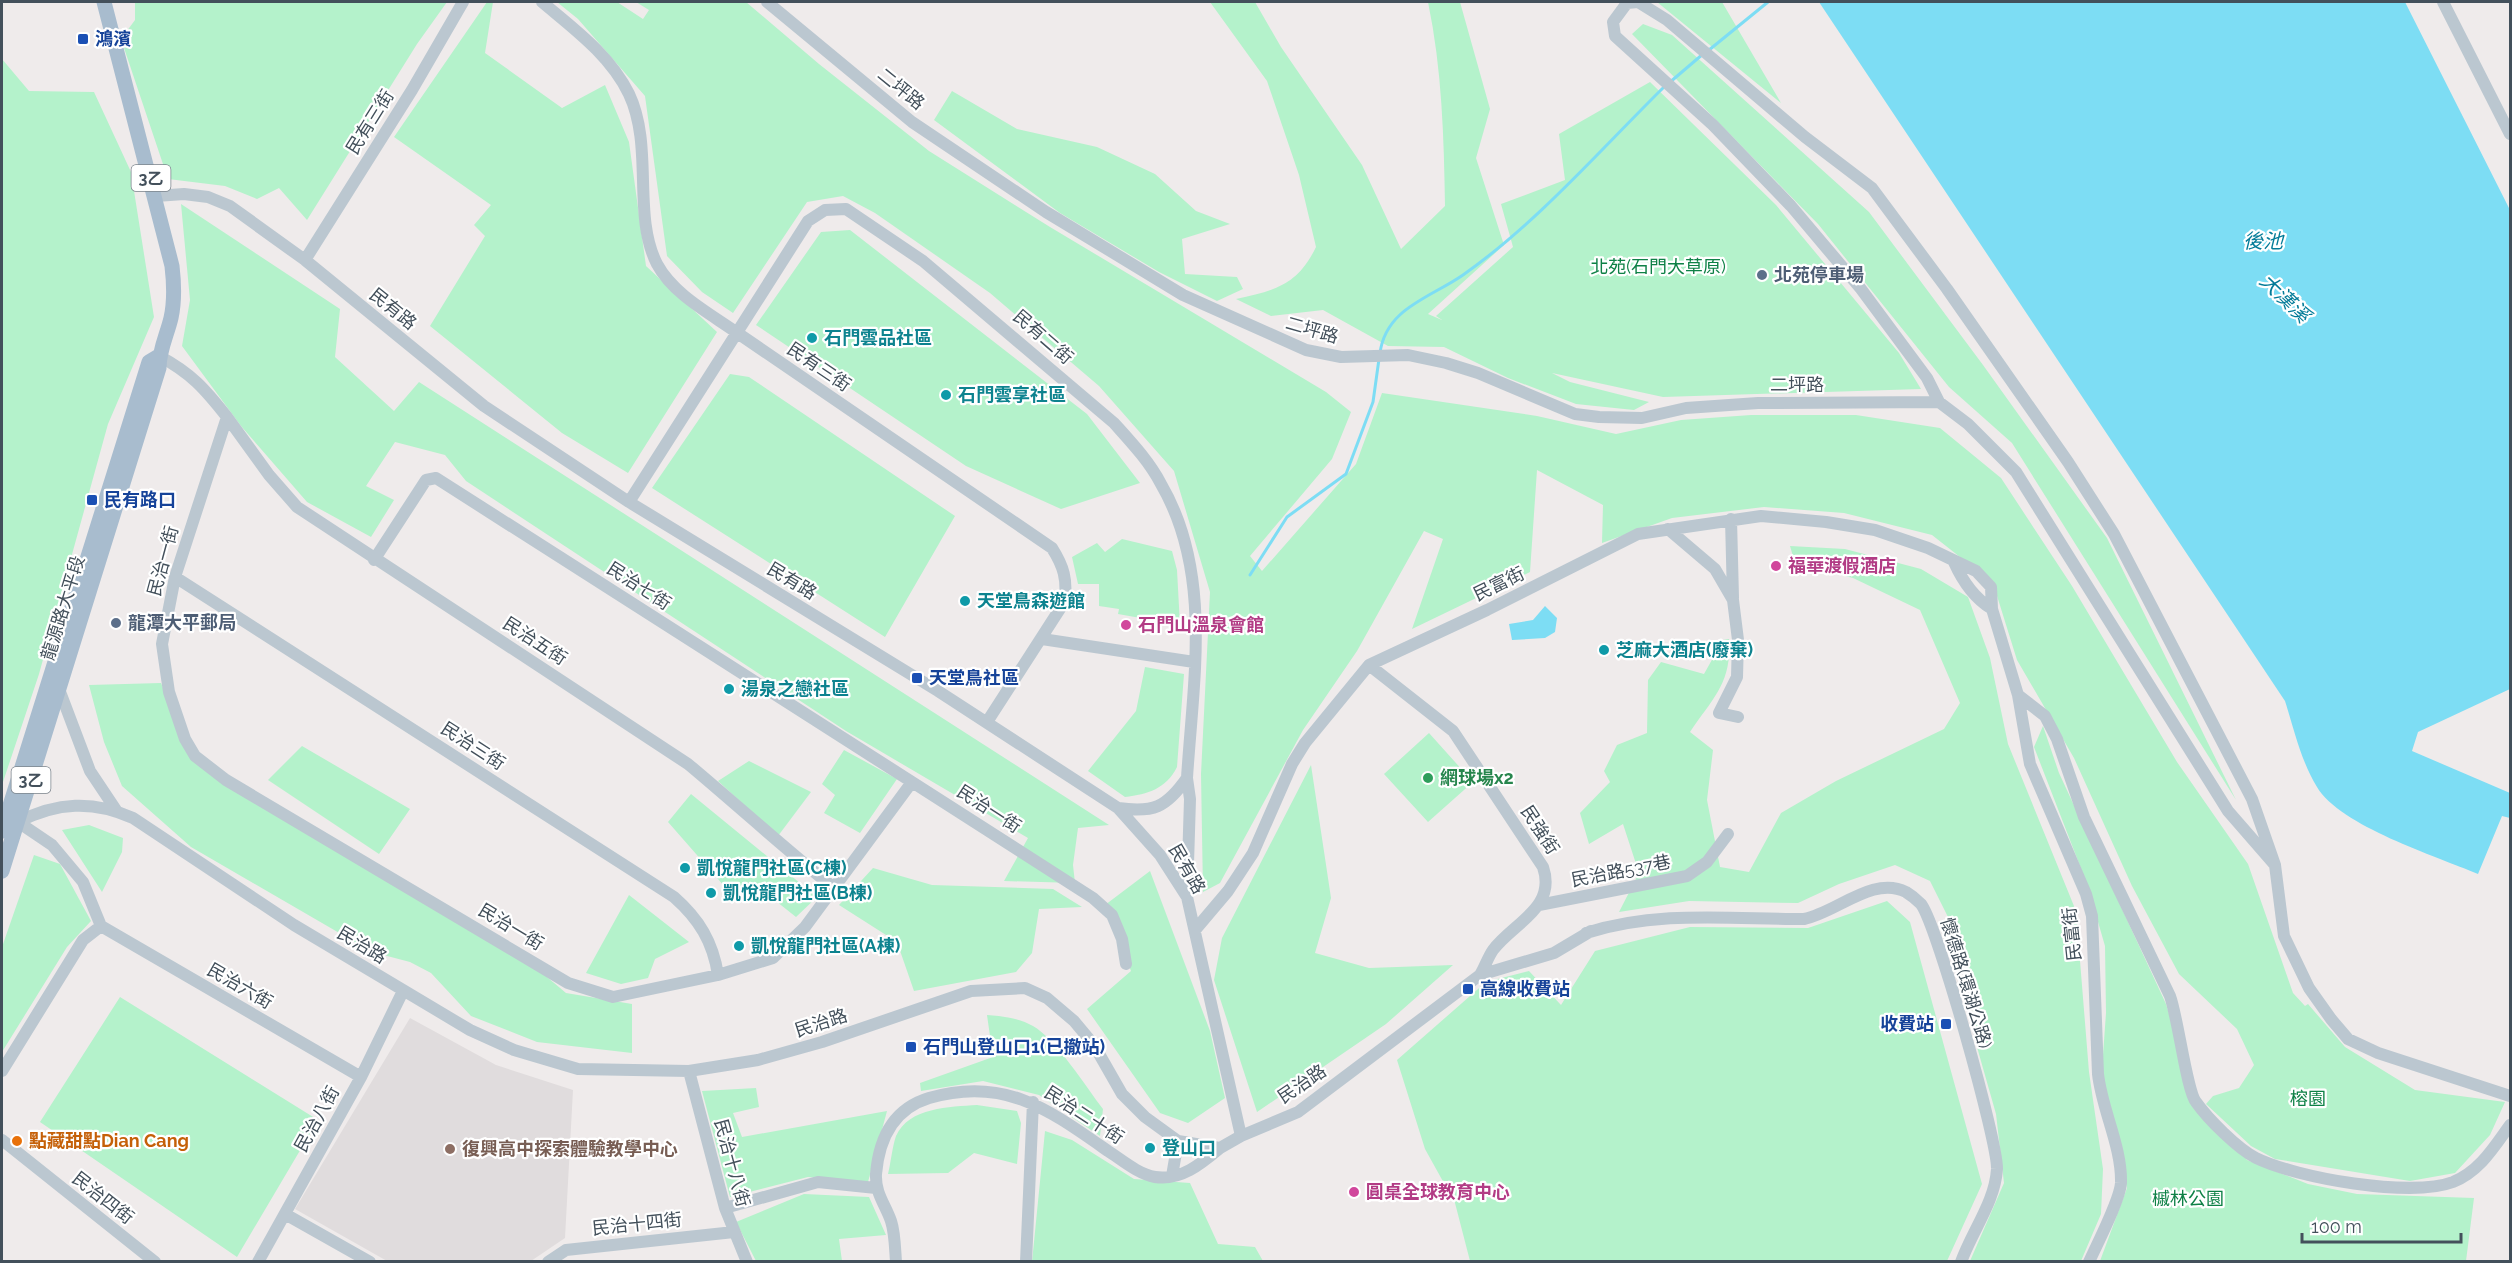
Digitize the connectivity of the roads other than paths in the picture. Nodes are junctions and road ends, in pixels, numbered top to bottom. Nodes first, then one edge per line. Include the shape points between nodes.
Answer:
1 (104, 2) edge
2 (463, 2) edge
3 (542, 2) edge
4 (767, 2) edge
5 (2443, 2) edge
6 (2511, 134) edge
7 (156, 196) junction
8 (305, 260) junction
9 (736, 332) junction
10 (159, 356) junction
11 (1939, 402) junction
12 (227, 417) junction
13 (629, 502) junction
14 (1731, 519) junction
15 (1668, 529) junction
16 (374, 560) junction
17 (175, 577) junction
18 (1733, 600) junction
19 (1042, 639) junction
20 (1194, 662) junction
21 (1369, 664) junction
22 (54, 687) junction
23 (2018, 695) junction
24 (1738, 717) dead end
25 (987, 722) junction
26 (1187, 778) junction
27 (912, 782) junction
28 (1118, 807) junction
29 (116, 810) junction
30 (8, 824) edge
31 (1728, 834) dead end
32 (2275, 865) junction
33 (2, 871) edge
34 (834, 888) junction
35 (1187, 897) junction
36 (1539, 905) junction
37 (101, 926) junction
38 (1195, 930) junction
39 (1126, 963) dead end
40 (718, 975) junction
41 (1480, 975) junction
42 (403, 991) junction
43 (2, 1071) edge
44 (689, 1071) junction
45 (362, 1077) junction
46 (2511, 1096) edge
47 (1033, 1102) junction
48 (2511, 1125) edge
49 (1240, 1136) junction
50 (2, 1140) edge
51 (1178, 1142) junction
52 (1220, 1148) junction
53 (1172, 1176) junction
54 (876, 1188) junction
55 (725, 1209) junction
56 (285, 1214) junction
57 (734, 1232) junction
58 (155, 1262) edge
59 (258, 1262) edge
60 (370, 1262) edge
61 (548, 1262) edge
62 (747, 1262) edge
63 (896, 1262) edge
64 (1026, 1262) edge
65 (1961, 1262) edge
66 (2089, 1262) edge

1 - 7 main road, 龍源路大平段 / 3乙
2 - 8 street, 民有三街
3 - 9 street, 民有三街 via 604,56 629,94 641,136 647,234 657,264 685,296
4 - 11 street, 二坪路 via 912,122 1046,212 1183,295 1306,350 1341,357 1408,355 1446,363 1575,414 1599,417 1642,418 1686,408 1758,403
5 - 6 street
7 - 8 street, 民有路 via 208,197 230,206
7 - 10 main road, 龍源路大平段 / 3乙 via 174,287 171,317
8 - 13 street, 民有路 via 484,406
9 - 13 street, 民有二街
9 - 19 street, 民有三街 via 1052,548 1064,566 1065,601
9 - 20 street, 民有二街 via 808,221 825,210 846,209 922,261 1114,423 1161,483 1187,546 1194,580
10 - 12 street via 186,370
10 - 22 main road, 龍源路大平段 / 3乙 via 149,362 127,425
11 - 32 street via 1968,424 2016,472 2228,811
11 - 32 street via 1927,378 1867,297 1791,207 1713,125 1615,36 1613,22 1626,3 1638,2 1667,20 1805,137 1872,188 2068,462 2114,534 2252,799
12 - 16 street, 民治五街 via 297,507
12 - 17 street, 民治一街
13 - 25 street, 民有路
14 - 15 street, 民富街
14 - 18 street
14 - 23 street, 民富街 via 1790,517 1875,530 1928,548 1954,562 1962,578 1992,609
15 - 18 street via 1715,569
15 - 21 street, 民富街 via 1638,534
16 - 27 street, 民治七街 via 426,480 436,478
16 - 34 street, 民治五街 via 688,764
17 - 40 street, 民治三街 via 674,897 700,923 716,960
17 - 40 street, 民治一街 via 162,644 169,692 195,756 226,780 568,982 613,997
18 - 24 street via 1737,677 1719,713
19 - 20 street
19 - 25 street, 民有三街
20 - 26 street, 民有二街
21 - 36 street, 民強街 via 1453,731 1543,867 1548,880
21 - 38 street, 民富街 via 1305,743 1253,853
22 - 29 street via 90,771
22 - 30 main road, 龍源路大平段 / 3乙
23 - 48 street via 2045,716 2053,731 2084,817 2170,996 2193,1100 2254,1157 2294,1172 2412,1190 2453,1182 2482,1164
23 - 66 street, 民富街 via 2030,764 2092,916 2098,1074 2120,1162 2121,1186
25 - 28 street, 民有路
26 - 28 street via 1176,795 1159,807 1143,812
26 - 35 street, 民有二街
27 - 34 street, 民治一街
27 - 39 street, 民治一街 via 1093,898 1112,915
28 - 35 street, 民有路 via 1160,855
29 - 30 street via 66,805
29 - 42 street, 民治路
30 - 33 main road, 龍源路大平段 / 3乙
30 - 37 street via 52,845 83,882
31 - 36 street, 民治路537巷 via 1707,862 1687,876
32 - 46 street via 2284,936 2309,988 2348,1039 2378,1053
34 - 40 street, 民治一街 via 806,927 773,958
35 - 38 street, 民有路
36 - 41 street, 民強街 via 1494,950
37 - 43 street via 83,940
37 - 45 street, 民治六街
38 - 49 street, 民有路
41 - 49 street, 民治路 via 1298,1112
41 - 65 street, 懷德路(環湖公路) via 1513,966 1551,945 1612,925 1684,916 1804,919 1883,888 1906,892 1920,903 1935,941 1996,1148 1994,1188
42 - 44 street, 民治路 via 514,1050 578,1069
42 - 45 street, 民治八街
44 - 51 street, 民治路 via 758,1060 801,1048 971,991 1025,988 1047,998 1074,1021 1094,1045 1122,1094
44 - 55 street, 民治十八街
45 - 56 street, 民治八街
47 - 53 street, 民治二十街 via 1134,1169 1155,1177
47 - 54 street, 民治二十街 via 968,1089 916,1102 895,1116 880,1146
47 - 64 street
49 - 52 street, 民治路
50 - 58 street, 民治四街
51 - 52 street, 民治路
51 - 53 street
52 - 53 street, 民治二十街 via 1197,1167
54 - 55 street via 818,1182
54 - 63 street, 民治二十街 via 891,1222
55 - 57 street, 民治十八街
56 - 59 street, 民治八街
56 - 60 street
57 - 61 street, 民治十四街 via 566,1250
57 - 62 street, 民治十八街

